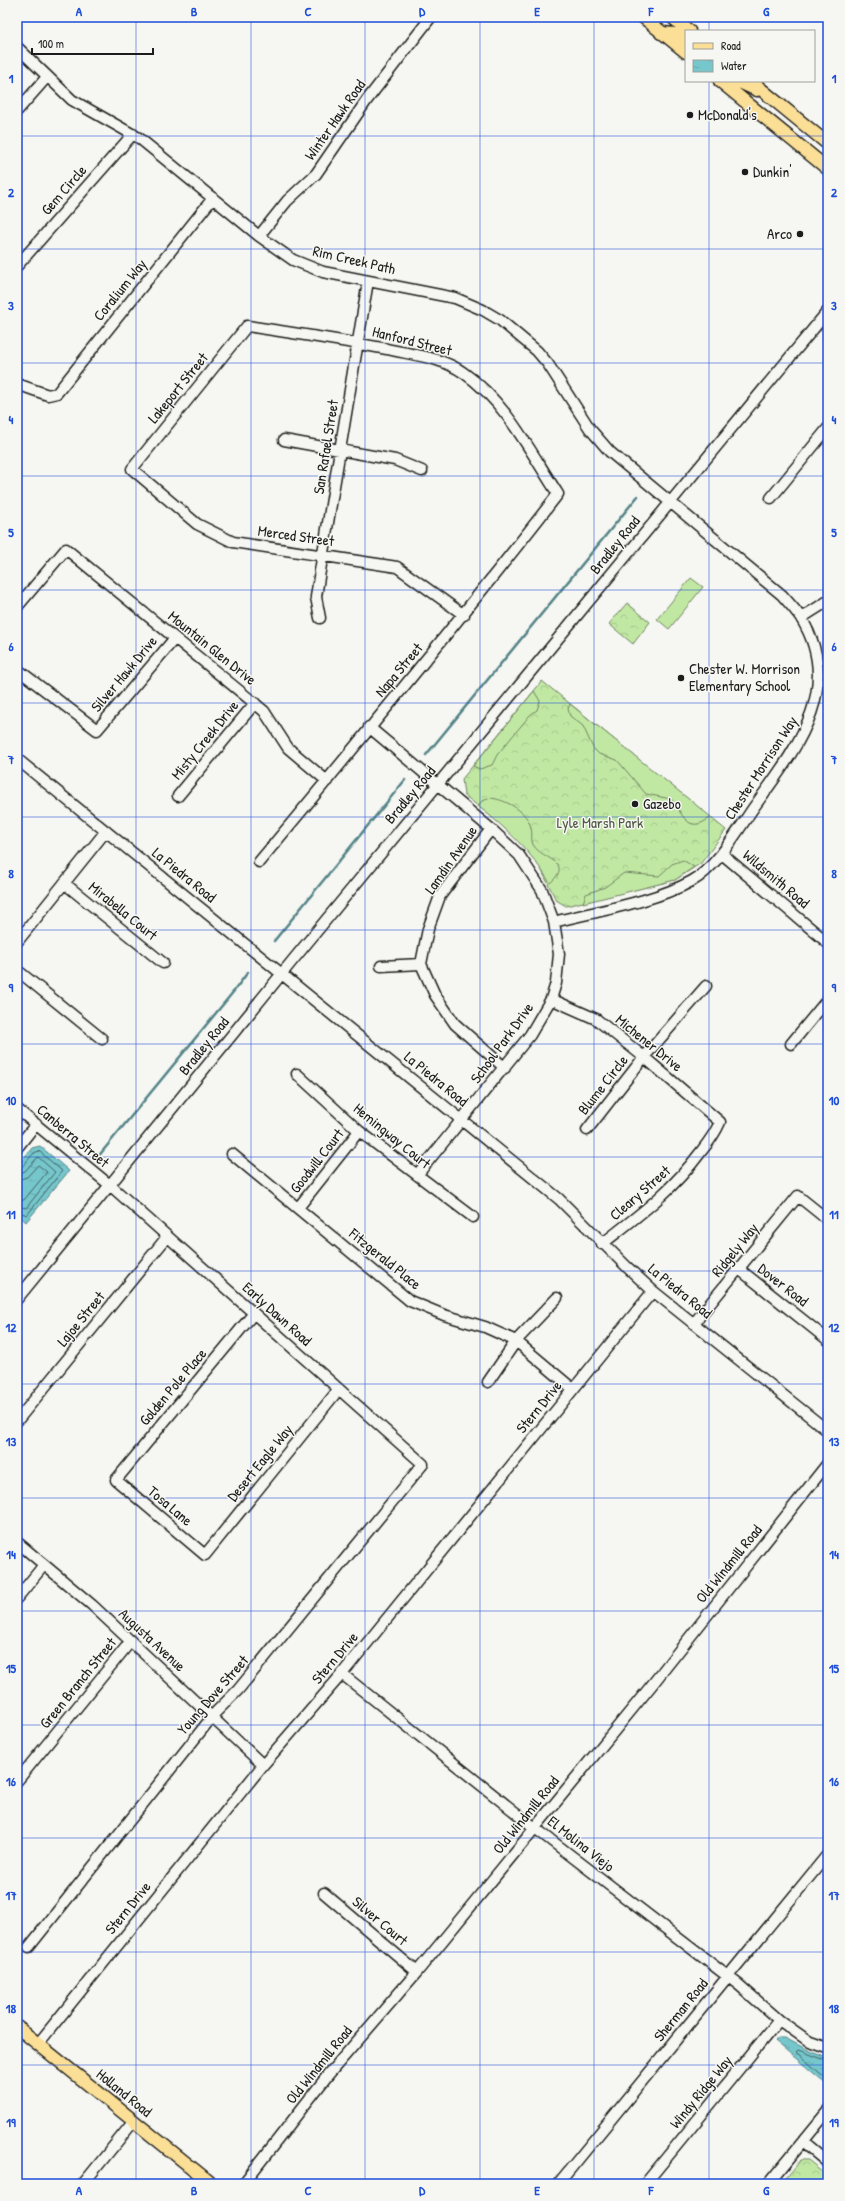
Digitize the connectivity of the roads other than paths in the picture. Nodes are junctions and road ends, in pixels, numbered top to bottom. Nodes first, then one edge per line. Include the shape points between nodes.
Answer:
1 (431, 17) edge
2 (643, 17) edge
3 (672, 17) edge
4 (688, 30) edge
5 (661, 33) junction
6 (685, 39) edge
7 (17, 47) edge
8 (685, 51) edge
9 (47, 77) junction
10 (721, 82) edge
11 (739, 82) edge
12 (752, 82) edge
13 (767, 94) junction
14 (17, 111) edge
15 (133, 134) junction
16 (828, 144) edge
17 (828, 169) edge
18 (213, 198) junction
19 (259, 236) junction
20 (17, 266) edge
21 (368, 281) junction
22 (828, 311) edge
23 (246, 326) joint
24 (358, 344) junction
25 (17, 384) edge
26 (828, 428) edge
27 (284, 440) dead end
28 (341, 451) junction
29 (132, 469) joint
30 (422, 471) dead end
31 (558, 494) joint
32 (770, 498) dead end
33 (670, 503) junction
34 (323, 554) junction
35 (828, 601) edge
36 (17, 607) edge
37 (464, 615) junction
38 (320, 618) dead end
39 (801, 618) junction
40 (175, 638) junction
41 (17, 669) edge
42 (255, 703) junction
43 (369, 727) junction
44 (17, 759) edge
45 (327, 780) junction
46 (438, 785) junction
47 (178, 796) dead end
48 (491, 828) junction
49 (106, 831) junction
50 (722, 854) junction
51 (260, 862) dead end
52 (64, 883) junction
53 (554, 922) junction
54 (17, 942) edge
55 (828, 943) edge
56 (163, 963) dead end
57 (421, 964) junction
58 (381, 966) dead end
59 (17, 970) edge
60 (281, 974) junction
61 (706, 986) dead end
62 (828, 999) edge
63 (551, 1000) junction
64 (102, 1039) dead end
65 (791, 1044) dead end
66 (644, 1057) junction
67 (505, 1068) junction
68 (297, 1074) dead end
69 (17, 1109) edge
70 (462, 1120) junction
71 (720, 1122) joint
72 (36, 1124) junction
73 (587, 1130) dead end
74 (359, 1131) junction
75 (17, 1148) edge
76 (232, 1154) dead end
77 (417, 1176) junction
78 (110, 1186) junction
79 (298, 1208) junction
80 (473, 1217) dead end
81 (828, 1220) edge
82 (167, 1237) junction
83 (602, 1244) junction
84 (739, 1270) junction
85 (653, 1291) junction
86 (557, 1298) dead end
87 (17, 1299) edge
88 (254, 1313) junction
89 (695, 1322) junction
90 (828, 1340) edge
91 (516, 1341) junction
92 (488, 1382) dead end
93 (573, 1388) junction
94 (339, 1389) junction
95 (17, 1421) edge
96 (828, 1431) edge
97 (828, 1463) edge
98 (423, 1464) joint
99 (116, 1480) joint
100 (17, 1542) edge
101 (205, 1555) joint
102 (44, 1565) junction
103 (17, 1598) edge
104 (131, 1641) junction
105 (342, 1674) junction
106 (212, 1716) junction
107 (263, 1765) junction
108 (17, 1781) edge
109 (535, 1828) junction
110 (828, 1854) edge
111 (324, 1893) dead end
112 (29, 1947) dead end
113 (417, 1972) junction
114 (728, 1977) junction
115 (780, 2020) junction
116 (17, 2027) edge
117 (38, 2044) junction
118 (828, 2048) edge
119 (828, 2111) edge
120 (134, 2121) junction
121 (803, 2142) junction
122 (828, 2162) edge
123 (83, 2184) edge
124 (212, 2184) edge
125 (243, 2184) edge
126 (558, 2184) edge
127 (645, 2184) edge
128 (768, 2184) edge

1 - 19 street, Winter Hawk Road via 367,100 316,174 287,201
2 - 5 main road
3 - 4 main road
5 - 6 main road via 678,34
5 - 8 main road
7 - 9 street, Rim Creek Path
9 - 14 street
9 - 15 street, Rim Creek Path via 72,100
10 - 17 main road
11 - 13 main road
12 - 13 main road
13 - 16 main road
15 - 18 street, Rim Creek Path
15 - 20 street, Gem Circle
18 - 19 street, Rim Creek Path
18 - 25 street, Coralium Way via 57,393 48,395
19 - 21 street, Rim Creek Path via 284,254 313,269
21 - 24 street, San Rafael Street
21 - 33 street, Rim Creek Path via 455,298 483,310 510,328 548,364 599,441
22 - 33 street, Bradley Road
23 - 24 street, Hanford Street
23 - 29 street, Lakeport Street
24 - 28 street, San Rafael Street
24 - 31 street, Hanford Street via 449,363 465,374 490,396
26 - 32 street
27 - 28 street
28 - 30 street via 395,460
28 - 34 street, San Rafael Street
29 - 34 street, Merced Street via 197,524 232,542
31 - 37 street, Napa Street
33 - 39 street, Chester Morrison Way via 782,594
33 - 46 street, Bradley Road
34 - 37 street, Merced Street via 397,568
34 - 38 street, San Rafael Street via 316,597
35 - 39 street
36 - 40 street, Mountain Glen Drive via 66,549
37 - 43 street, Napa Street
39 - 50 street, Chester Morrison Way via 817,654 820,703 804,736
40 - 41 street, Silver Hawk Drive via 97,730
40 - 42 street, Mountain Glen Drive
42 - 45 street, Mountain Glen Drive via 264,711 288,748
42 - 47 street, Misty Creek Drive
43 - 45 street, Napa Street
43 - 46 street, School Park Drive
44 - 49 street, La Piedra Road
45 - 51 street, Napa Street
46 - 48 street, School Park Drive
46 - 60 street, Bradley Road
48 - 53 street, School Park Drive via 519,854 542,890
48 - 57 street, Lamdin Avenue via 440,896 428,930
49 - 52 street
49 - 60 street, La Piedra Road
50 - 53 street, Chester Morrison Way via 694,880 663,894
50 - 55 street, Wildsmith Road
52 - 54 street
52 - 56 street, Mirabella Court
53 - 63 street, School Park Drive via 559,954 556,983
57 - 58 street
57 - 67 street via 435,995 454,1024
59 - 64 street
60 - 70 street, La Piedra Road
60 - 78 street, Bradley Road
61 - 66 street, Blume Circle
62 - 65 street
63 - 66 street, Michener Drive via 596,1019
63 - 67 street, School Park Drive via 530,1035
66 - 71 street, Michener Drive
66 - 73 street, Blume Circle
67 - 70 street, School Park Drive
68 - 74 street, Hemingway Court
69 - 72 street, Canberra Street
70 - 77 street, School Park Drive
70 - 83 street, La Piedra Road via 559,1199
71 - 83 street, Cleary Street via 716,1132 682,1176 659,1200
72 - 75 street
72 - 78 street, Canberra Street
74 - 77 street, Hemingway Court
74 - 79 street, Goodwill Court
76 - 79 street, Fitzgerald Place
77 - 80 street, Hemingway Court
78 - 82 street, Early Dawn Road
78 - 87 street, Bradley Road
79 - 91 street, Fitzgerald Place via 410,1301 444,1315 485,1327
81 - 84 street, Ridgely Way via 798,1196
82 - 88 street, Early Dawn Road
82 - 95 street, Lajoe Street
83 - 85 street, La Piedra Road
84 - 89 street, Ridgely Way
84 - 90 street, Dover Road
85 - 89 street, La Piedra Road
85 - 93 street, Stern Drive
86 - 91 street
88 - 94 street, Early Dawn Road
88 - 99 street, Golden Pole Place
89 - 96 street, La Piedra Road
91 - 92 street
91 - 93 street, Fitzgerald Place
93 - 105 street, Stern Drive
94 - 98 street, Early Dawn Road
94 - 101 street, Desert Eagle Way
97 - 109 street, Old Windmill Road
98 - 106 street, Young Dove Street via 238,1690
99 - 101 street, Tosa Lane
100 - 102 street, Augusta Avenue
102 - 103 street
102 - 104 street, Augusta Avenue
104 - 106 street, Augusta Avenue
104 - 108 street, Green Branch Street
105 - 107 street, Stern Drive
105 - 109 street, El Molina Viejo
106 - 107 street, Augusta Avenue
106 - 112 street, Young Dove Street
107 - 117 street, Stern Drive
109 - 113 street, Old Windmill Road
109 - 114 street, El Molina Viejo
110 - 114 street, Sherman Road
111 - 113 street, Silver Court
113 - 125 street, Old Windmill Road via 328,2075
114 - 115 street, El Molina Viejo
114 - 126 street, Sherman Road
115 - 118 street, El Molina Viejo via 810,2042
115 - 127 street, Windy Ridge Way
116 - 117 main road, Holland Road
117 - 120 main road, Holland Road
119 - 121 street
120 - 123 street
120 - 124 main road, Holland Road
121 - 122 street
121 - 128 street

